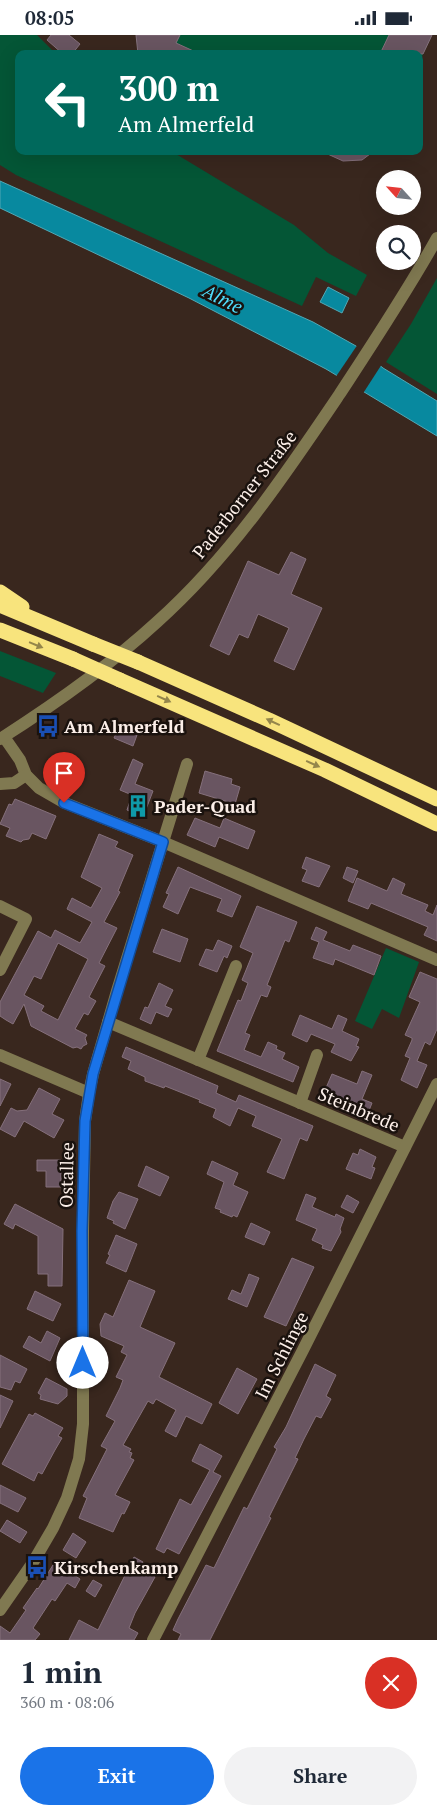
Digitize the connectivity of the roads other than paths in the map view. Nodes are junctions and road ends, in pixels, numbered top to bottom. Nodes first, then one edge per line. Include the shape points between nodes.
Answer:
1 (437, 238) edge
2 (0, 592) edge
3 (0, 605) edge
4 (51, 626) junction
5 (0, 630) edge
6 (2, 738) edge
7 (187, 765) dead end
8 (26, 775) junction
9 (0, 784) edge
10 (437, 799) edge
11 (437, 824) edge
12 (163, 842) junction
13 (0, 906) edge
14 (437, 960) edge
15 (236, 966) dead end
16 (0, 970) edge
17 (108, 1022) junction
18 (0, 1055) edge
19 (317, 1055) dead end
20 (198, 1059) junction
21 (437, 1084) edge
22 (89, 1093) junction
23 (300, 1103) junction
24 (404, 1147) junction
25 (2, 1603) edge
26 (154, 1640) edge

1 - 6 street, Paderborner Straße via 389,319 324,417 250,521 214,564 159,621 114,659
2 - 4 highway
3 - 4 highway
10 -> 4 highway, bridge via 269,720
5 -> 11 highway, bridge via 325,770
6 - 8 street via 20,760
7 - 12 street, Ostallee
8 - 9 street via 14,783
8 - 12 street via 39,788 64,803
12 - 14 street
12 - 17 street, Ostallee
13 - 16 street via 26,919
15 - 20 street
17 - 20 street, Steinbrede
17 - 22 street, Ostallee
18 - 22 street
19 - 23 street, Steinbrede
20 - 23 street, Steinbrede
21 - 24 street, Im Schlinge
22 - 25 street, Ostallee via 85,1121 83,1424 79,1459 67,1499 53,1528 32,1564
23 - 24 street, Steinbrede
24 - 26 street, Im Schlinge

